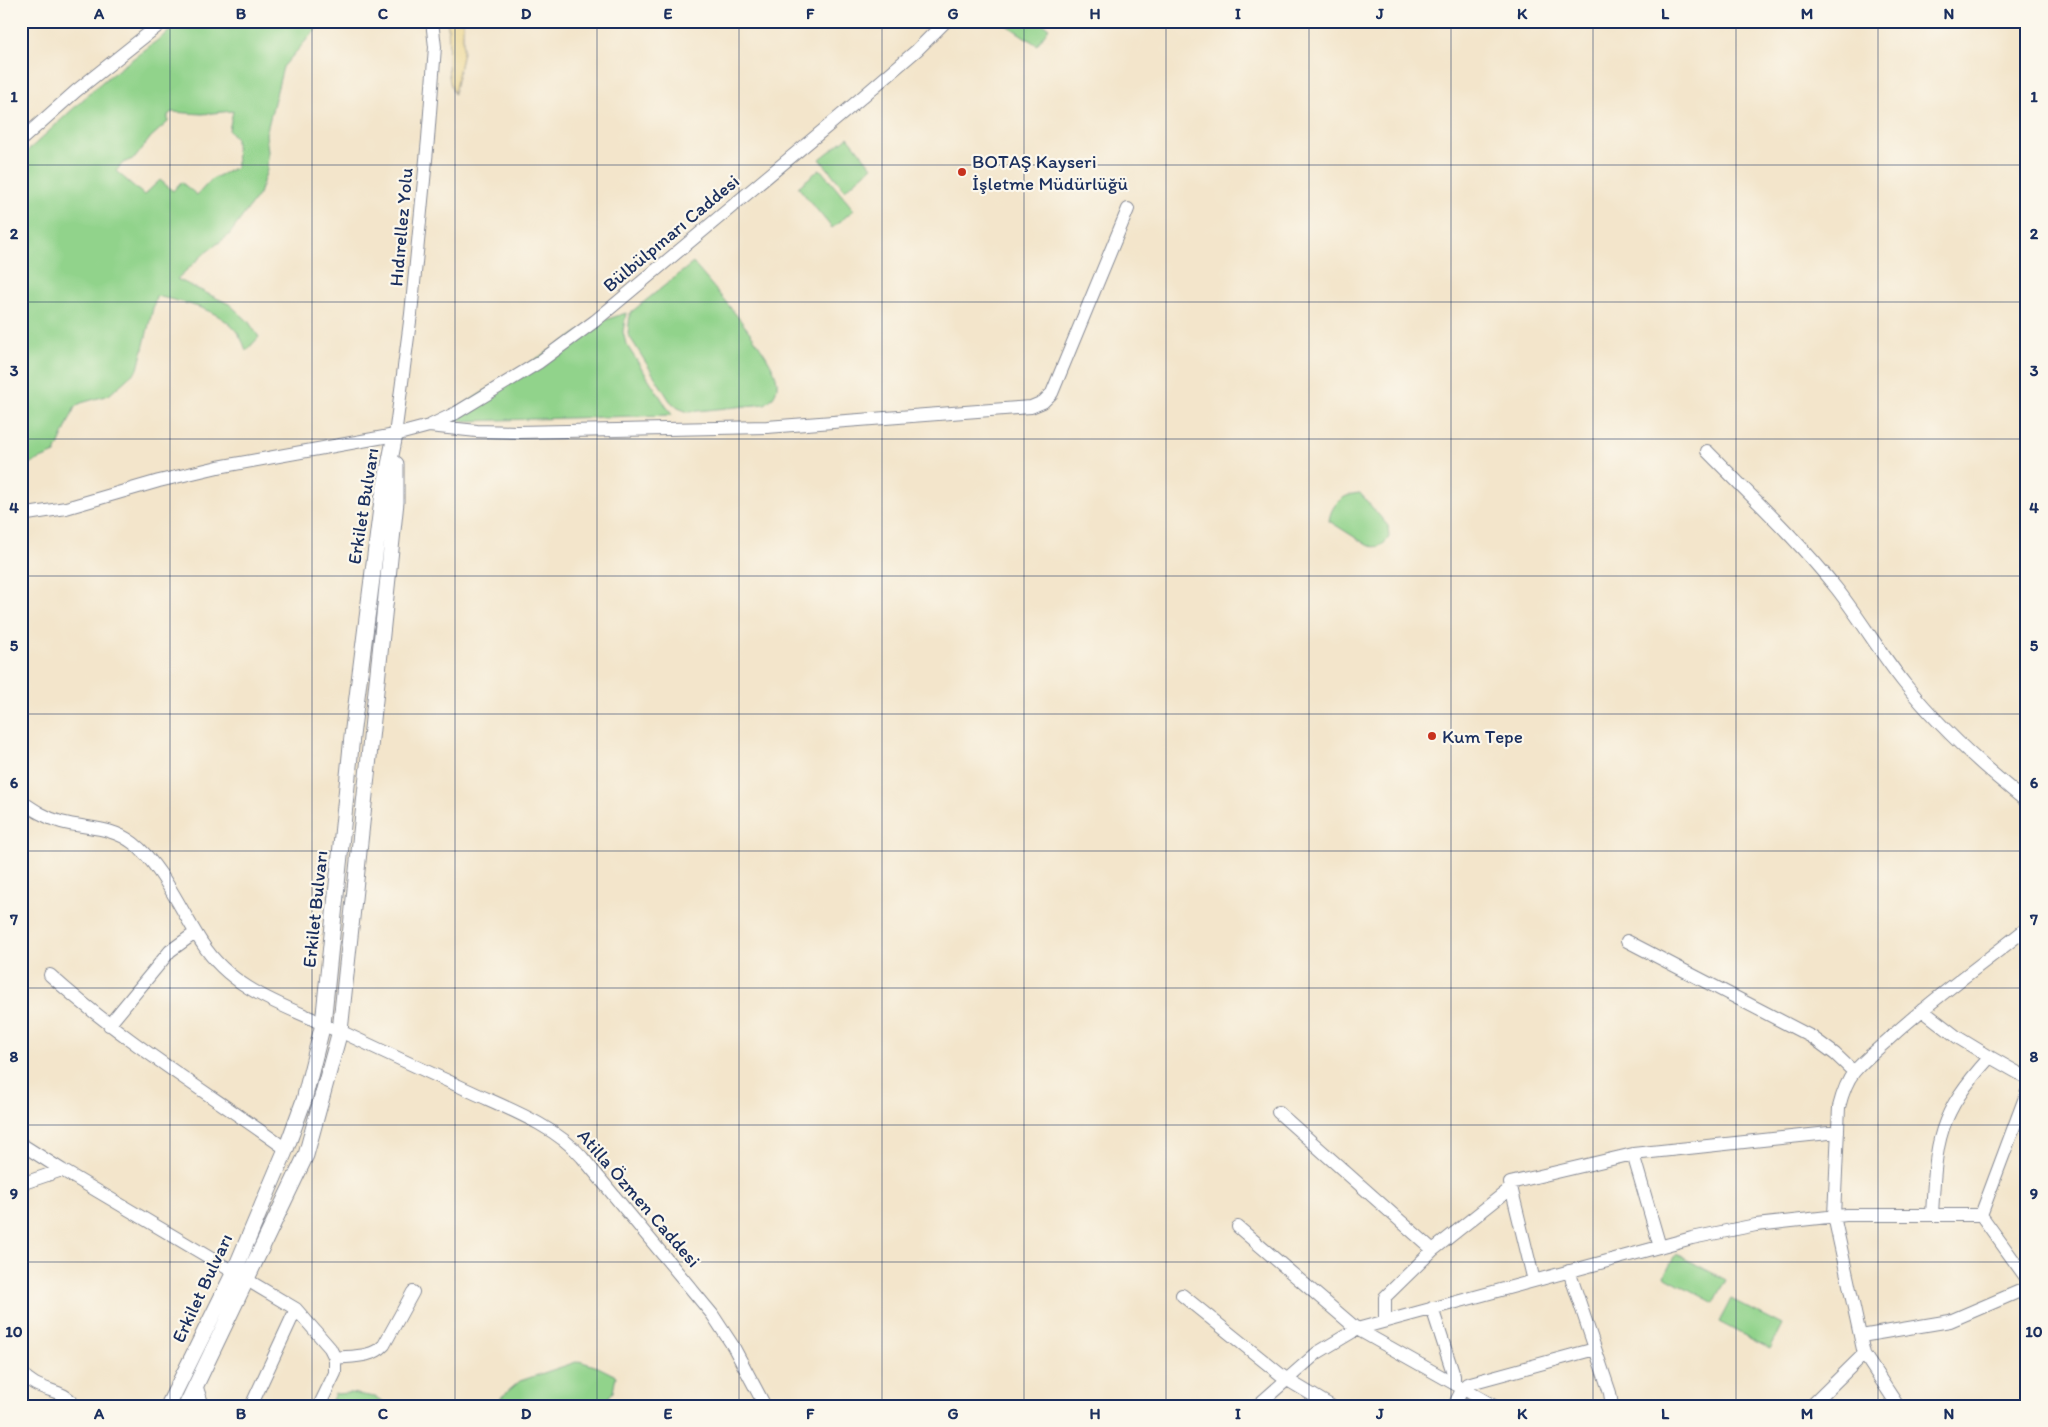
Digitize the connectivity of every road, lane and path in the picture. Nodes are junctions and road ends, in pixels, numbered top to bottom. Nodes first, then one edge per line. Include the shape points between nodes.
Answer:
1 (164, 21) edge
2 (432, 21) edge
3 (946, 21) edge
4 (21, 140) edge
5 (1128, 209) dead end
6 (429, 426) junction
7 (396, 435) junction
8 (1707, 451) dead end
9 (21, 515) edge
10 (21, 801) edge
11 (2027, 802) edge
12 (2027, 928) edge
13 (195, 933) junction
14 (1627, 941) dead end
15 (50, 975) dead end
16 (1922, 1010) junction
17 (323, 1024) junction
18 (110, 1025) junction
19 (340, 1032) junction
20 (1990, 1057) junction
21 (1854, 1072) junction
22 (2027, 1078) edge
23 (2026, 1099) edge
24 (1278, 1112) dead end
25 (1838, 1132) junction
26 (21, 1144) edge
27 (286, 1149) junction
28 (1633, 1154) junction
29 (62, 1170) junction
30 (21, 1184) edge
31 (1511, 1188) junction
32 (1932, 1215) junction
33 (1981, 1215) junction
34 (1834, 1216) junction
35 (1238, 1227) dead end
36 (1660, 1247) junction
37 (1433, 1250) junction
38 (1569, 1271) junction
39 (234, 1272) junction
40 (2027, 1279) edge
41 (248, 1280) junction
42 (1534, 1280) junction
43 (2027, 1288) edge
44 (413, 1292) dead end
45 (1182, 1296) dead end
46 (1432, 1308) junction
47 (296, 1309) junction
48 (1385, 1321) junction
49 (1357, 1329) junction
50 (1860, 1336) junction
51 (1595, 1349) junction
52 (1864, 1354) junction
53 (335, 1358) junction
54 (21, 1372) edge
55 (1286, 1379) junction
56 (196, 1385) junction
57 (1458, 1386) junction
58 (1614, 1405) edge
59 (75, 1406) edge
60 (168, 1406) edge
61 (186, 1406) edge
62 (203, 1406) edge
63 (251, 1406) edge
64 (319, 1406) edge
65 (765, 1406) edge
66 (1257, 1406) edge
67 (1331, 1406) edge
68 (1454, 1406) edge
69 (1494, 1406) edge
70 (1811, 1406) edge
71 (1898, 1406) edge

1 - 4 street
2 - 7 street, Hıdırellez Yolu via 435,47 428,139
3 - 6 street, Bülbülpınarı Caddesi via 917,50 580,333 510,381
5 - 6 street via 1052,393 1044,402 1031,407 767,427 516,432
6 - 7 street, Bülbülpınarı Caddesi
7 - 9 street, Bülbülpınarı Caddesi via 218,467 66,508
7 - 17 main road, Erkilet Bulvarı via 382,500 352,736
7 - 19 main road, Erkilet Bulvarı via 396,502
8 - 11 street via 1826,576 1933,718 1973,758
10 - 13 street, Atilla Özmen Caddesi via 47,818 109,830 133,843 153,864
12 - 16 street
13 - 17 street, Atilla Özmen Caddesi via 215,960 239,982 278,1005
13 - 18 street via 170,951
14 - 21 street via 1812,1037
15 - 18 street
16 - 20 street
16 - 21 street
17 - 19 street, Atilla Özmen Caddesi
17 - 27 main road, Erkilet Bulvarı via 304,1100
18 - 27 street
19 - 41 main road, Erkilet Bulvarı via 306,1155
19 - 65 street, Atilla Özmen Caddesi via 489,1100 568,1142 712,1314 730,1340
20 - 22 street
20 - 32 street via 1963,1088 1943,1125 1934,1165
21 - 25 street via 1841,1098
23 - 33 street
24 - 37 street
25 - 28 street
25 - 34 street
26 - 29 street
27 - 39 main road, Erkilet Bulvarı
28 - 31 street via 1510,1183
28 - 36 street
29 - 30 street
29 - 39 street
31 - 37 street
31 - 42 street
32 - 33 street
32 - 34 street
33 - 40 street
34 - 36 street via 1748,1226
34 - 50 street
35 - 49 street
36 - 38 street
37 - 48 street via 1385,1297
38 - 42 street
38 - 51 street
39 - 41 street
39 - 60 main road, Erkilet Bulvarı
41 - 47 street
41 - 56 main road, Erkilet Bulvarı
42 - 46 street
43 - 50 street via 1950,1321
44 - 53 street via 381,1348 370,1354
45 - 55 street
46 - 48 street
46 - 57 street
47 - 53 street
47 - 63 street
48 - 49 street
49 - 55 street via 1317,1352
49 - 57 street
50 - 52 street
51 - 57 street
51 - 58 street
52 - 70 street
52 - 71 street
53 - 64 street via 335,1373
54 - 59 street via 37,1386 67,1396
55 - 66 street
55 - 67 street
56 - 61 main road, Erkilet Bulvarı
56 - 62 street
57 - 68 street
57 - 69 street

